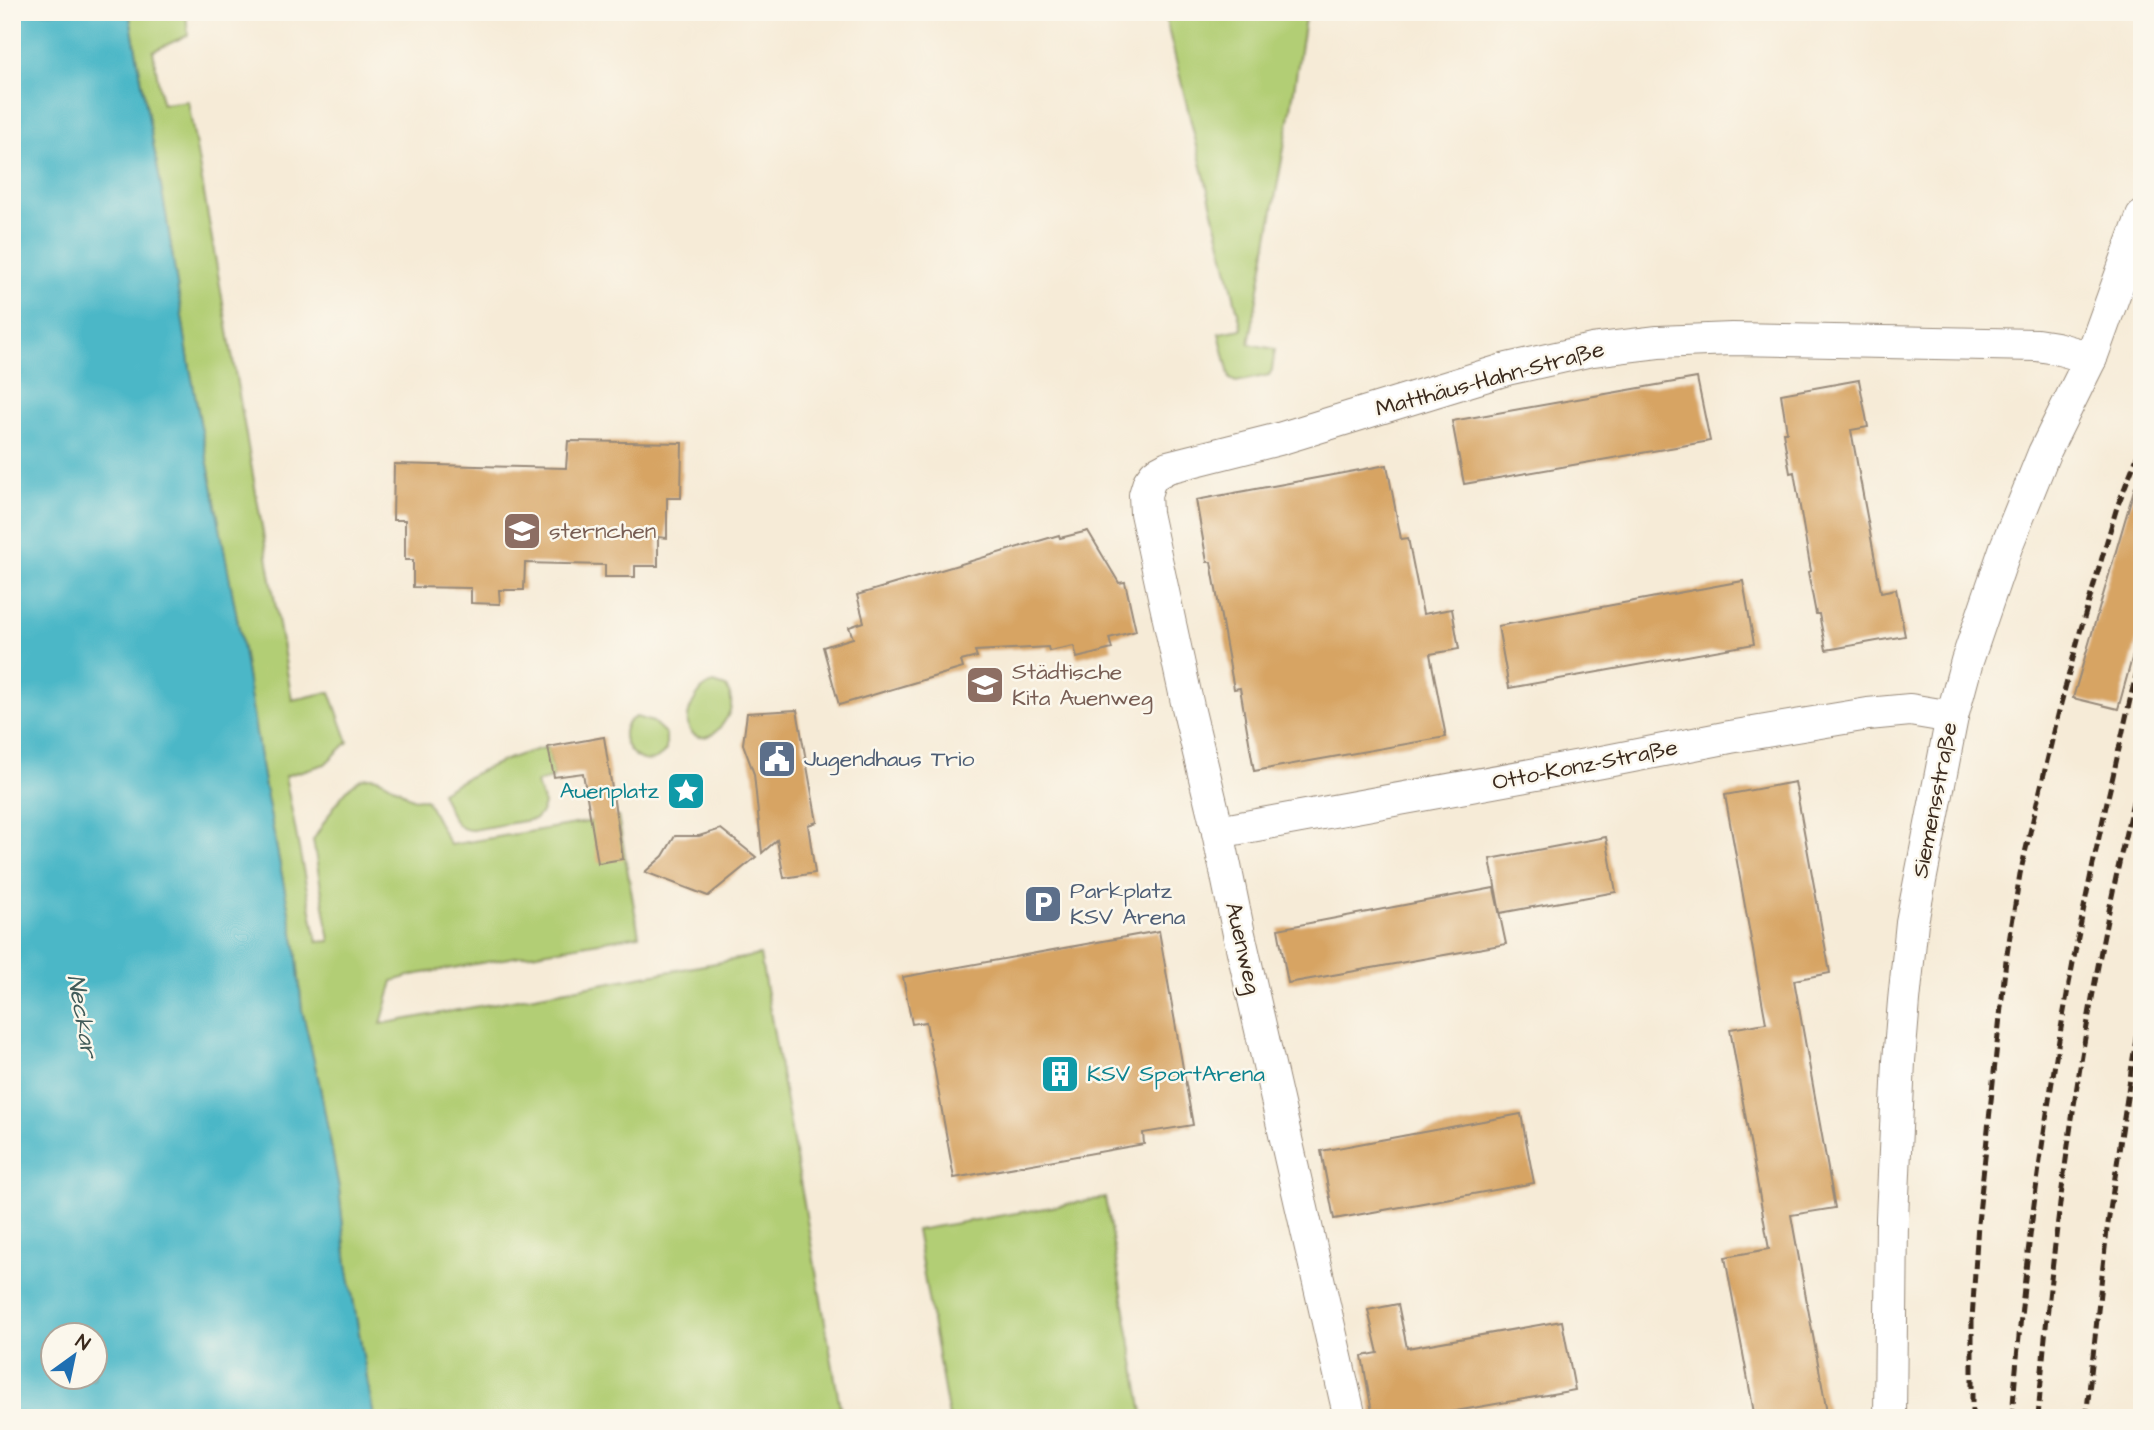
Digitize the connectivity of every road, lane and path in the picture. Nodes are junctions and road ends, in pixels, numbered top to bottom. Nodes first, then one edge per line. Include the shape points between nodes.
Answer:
1 (2142, 218) edge
2 (2091, 358) junction
3 (1151, 478) joint
4 (1952, 717) junction
5 (1218, 832) junction
6 (1350, 1418) edge
7 (1890, 1418) edge

1 - 2 street, Siemensstraße
2 - 3 street, Matthäus-Hahn-Straße via 2045,346 1971,343 1732,339 1624,345 1507,369 1279,439 1168,467
2 - 4 street, Siemensstraße via 2044,453 2006,547
3 - 5 street, Auenweg via 1144,495 1146,513
4 - 5 street, Otto-Konz-Straße via 1910,710 1868,713
4 - 7 street, Siemensstraße via 1906,975 1893,1192
5 - 6 street, Auenweg

